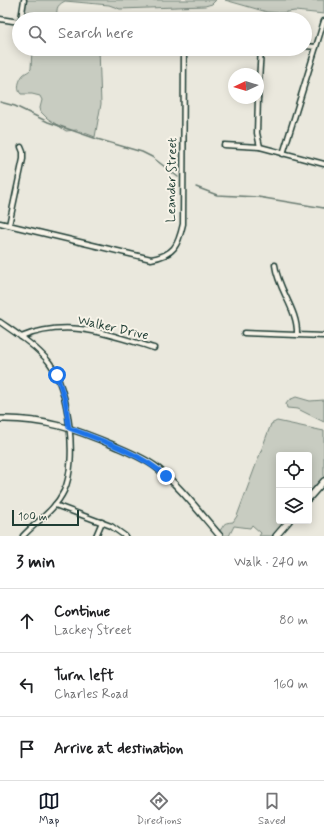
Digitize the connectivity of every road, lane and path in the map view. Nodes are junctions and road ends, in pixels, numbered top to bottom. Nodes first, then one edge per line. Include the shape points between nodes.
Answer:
1 (24, 0) edge
2 (22, 12) edge
3 (0, 19) edge
4 (12, 21) edge
5 (324, 21) edge
6 (312, 47) edge
7 (316, 47) junction
8 (184, 56) edge
9 (261, 56) edge
10 (260, 68) edge
11 (258, 104) edge
12 (224, 145) dead end
13 (21, 147) dead end
14 (260, 147) junction
15 (283, 154) junction
16 (324, 164) edge
17 (0, 223) edge
18 (9, 225) junction
19 (275, 265) dead end
20 (0, 322) edge
21 (244, 333) dead end
22 (297, 334) junction
23 (324, 336) edge
24 (21, 337) junction
25 (154, 348) dead end
26 (0, 419) edge
27 (69, 428) junction
28 (324, 481) edge
29 (312, 495) edge
30 (55, 505) junction
31 (102, 522) junction
32 (286, 524) edge
33 (23, 536) edge
34 (96, 536) edge
35 (125, 536) edge
36 (220, 536) edge
37 (276, 536) edge

1 - 2 street
3 - 4 street
5 - 7 street
6 - 7 street
7 - 15 street
8 - 18 street, Leander Street via 182,224 178,243 173,251 151,259
9 - 10 street
11 - 14 street via 257,133
12 - 14 street
13 - 18 street via 23,159
14 - 15 street
15 - 16 street
17 - 18 street, Leander Street
19 - 22 street via 278,281 296,322
20 - 24 street
21 - 22 street
22 - 23 street
24 - 25 street, Walker Drive via 57,328 84,328
24 - 27 street via 42,355 57,375 65,400
26 - 27 street via 29,420
27 - 30 street via 71,456 68,482
27 - 36 street via 155,466
28 - 29 street
30 - 31 street
30 - 33 street
31 - 34 street
31 - 35 street
32 - 37 street

